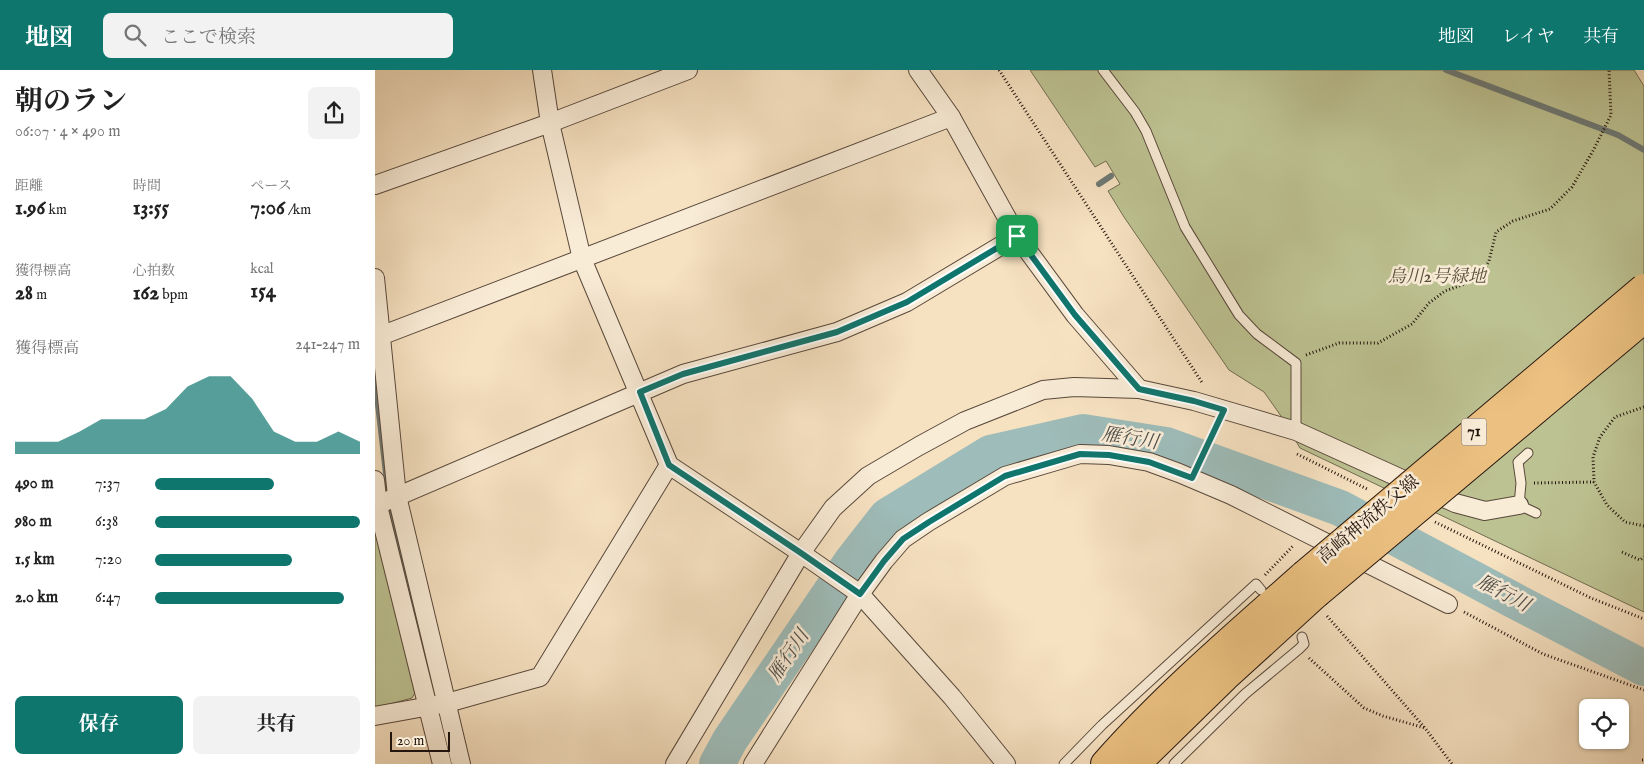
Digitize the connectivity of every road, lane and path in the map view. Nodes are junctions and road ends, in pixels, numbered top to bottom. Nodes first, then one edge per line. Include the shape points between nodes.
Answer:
1 (542, 70) edge
2 (688, 70) edge
3 (919, 70) edge
4 (999, 70) edge
5 (1103, 70) edge
6 (1609, 70) edge
7 (951, 116) junction
8 (550, 123) junction
9 (375, 186) edge
10 (1017, 236) junction
11 (582, 259) junction
12 (375, 278) edge
13 (1644, 288) edge
14 (1644, 319) edge
15 (378, 337) edge
16 (1291, 360) junction
17 (1139, 389) junction
18 (640, 392) junction
19 (1644, 407) edge
20 (1221, 412) junction
21 (1296, 431) junction
22 (1528, 453) dead end
23 (669, 465) junction
24 (1194, 474) junction
25 (375, 480) edge
26 (1594, 482) junction
27 (1521, 483) junction
28 (397, 496) junction
29 (1519, 505) junction
30 (376, 506) edge
31 (1536, 513) dead end
32 (1644, 526) edge
33 (1307, 533) junction
34 (1622, 552) dead end
35 (801, 553) junction
36 (1644, 558) edge
37 (1259, 587) joint
38 (860, 594) junction
39 (1315, 595) junction
40 (1448, 604) joint
41 (1302, 637) dead end
42 (1299, 649) junction
43 (1644, 690) edge
44 (447, 703) junction
45 (427, 705) junction
46 (375, 716) edge
47 (1425, 728) junction
48 (442, 764) edge
49 (461, 764) edge
50 (675, 764) edge
51 (753, 764) edge
52 (1006, 764) edge
53 (1064, 764) edge
54 (1105, 764) edge
55 (1137, 764) edge
56 (1175, 764) edge
57 (1452, 764) edge

1 - 8 street
2 - 8 street
3 - 7 street
4 - 20 path
5 - 16 lane via 1146,131 1185,227 1239,315 1257,334
6 - 16 path via 1611,115 1572,187 1550,209 1513,221 1496,232 1489,261 1479,279 1445,291 1429,303 1412,324 1378,343 1339,343
7 - 10 street
7 - 11 street
8 - 9 street
8 - 11 street
10 - 17 street via 1075,315
10 - 18 street via 907,302 837,332 683,374
11 - 15 street
11 - 18 street
12 - 15 street
13 - 39 main road, 高崎神流秩父線 / 71, bridge
14 - 39 main road, 高崎神流秩父線 / 71, bridge
15 - 28 street
16 - 21 lane via 1296,363
17 - 20 street
17 - 35 street via 1074,387 1043,390 965,421 868,476 833,508
18 - 23 street
18 - 28 street
19 - 26 path via 1615,418 1600,437 1593,457
20 - 21 street
20 - 24 path
21 - 29 street via 1455,502 1485,511
22 - 27 lane via 1518,462
23 - 35 street
23 - 44 street via 540,677
24 - 33 street
24 - 38 street via 1149,462 1080,454 1005,476 903,539
25 - 30 street
26 - 27 path
26 - 32 path via 1607,505 1625,522
27 - 29 lane
28 - 30 street
28 - 44 street
29 - 31 lane
30 - 45 street
33 - 37 path
33 - 40 street
34 - 36 path via 1640,560
35 - 38 street
35 - 50 street
37 - 53 lane via 1102,725
38 - 51 street
38 - 52 street via 952,697
39 - 47 path
39 - 54 main road, 高崎神流秩父線 / 71 via 1209,659
39 - 55 main road, 高崎神流秩父線 / 71 via 1225,676
40 - 43 path via 1543,654
41 - 42 lane via 1304,644
42 - 47 path via 1364,708
42 - 56 lane via 1245,694
44 - 45 street
44 - 49 street
45 - 46 street
45 - 48 street
47 - 57 path

